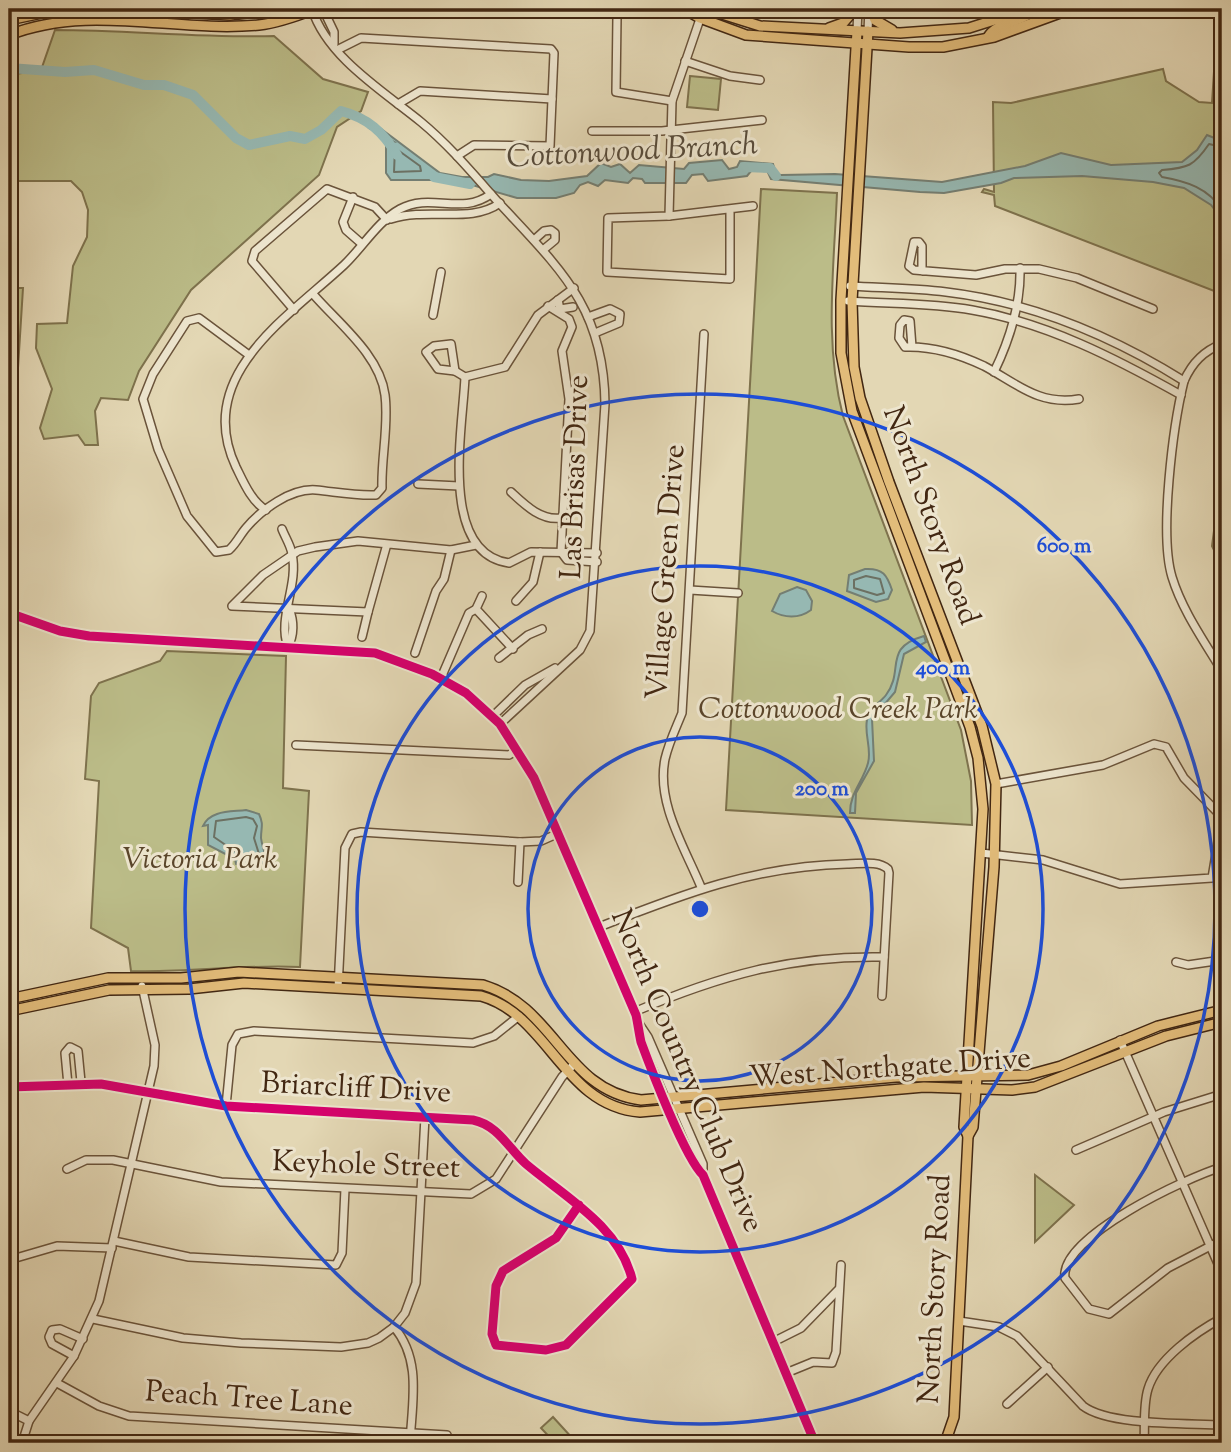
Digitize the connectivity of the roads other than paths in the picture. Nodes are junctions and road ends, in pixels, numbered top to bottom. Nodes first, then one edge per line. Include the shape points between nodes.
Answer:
1 (61, 9) edge
2 (122, 9) edge
3 (280, 9) edge
4 (313, 9) edge
5 (323, 9) edge
6 (620, 9) edge
7 (684, 9) edge
8 (705, 9) edge
9 (857, 9) edge
10 (869, 9) edge
11 (1029, 9) edge
12 (1036, 9) edge
13 (1071, 9) edge
14 (700, 18) junction
15 (9, 20) edge
16 (824, 29) junction
17 (857, 31) junction
18 (869, 31) junction
19 (900, 33) junction
20 (9, 35) edge
21 (988, 38) junction
22 (856, 45) junction
23 (868, 46) junction
24 (336, 47) junction
25 (685, 61) junction
26 (760, 80) dead end
27 (552, 99) junction
28 (672, 101) junction
29 (398, 104) junction
30 (852, 111) junction
31 (863, 111) junction
32 (762, 120) dead end
33 (670, 130) junction
34 (592, 131) dead end
35 (457, 156) junction
36 (491, 194) junction
37 (353, 197) junction
38 (500, 203) junction
39 (753, 206) dead end
40 (730, 209) junction
41 (669, 216) junction
42 (387, 220) junction
43 (534, 240) junction
44 (362, 244) junction
45 (543, 250) junction
46 (1020, 268) junction
47 (922, 271) dead end
48 (441, 272) dead end
49 (842, 285) junction
50 (853, 286) junction
51 (574, 288) junction
52 (904, 289) junction
53 (941, 291) junction
54 (313, 294) junction
55 (987, 299) junction
56 (558, 300) junction
57 (841, 300) junction
58 (852, 301) junction
59 (581, 302) junction
60 (902, 303) junction
61 (548, 306) junction
62 (939, 306) junction
63 (1016, 306) junction
64 (573, 307) junction
65 (1153, 309) dead end
66 (294, 310) junction
67 (985, 313) junction
68 (433, 315) dead end
69 (565, 316) junction
70 (588, 317) junction
71 (1013, 320) junction
72 (841, 331) junction
73 (851, 331) junction
74 (595, 333) junction
75 (704, 334) dead end
76 (1222, 344) edge
77 (912, 347) dead end
78 (249, 355) junction
79 (455, 371) junction
80 (994, 372) junction
81 (465, 377) junction
82 (1184, 381) junction
83 (1181, 395) junction
84 (1079, 398) dead end
85 (418, 484) dead end
86 (460, 486) junction
87 (511, 492) dead end
88 (266, 510) junction
89 (561, 518) junction
90 (282, 529) dead end
91 (387, 544) junction
92 (476, 545) junction
93 (451, 550) junction
94 (540, 552) junction
95 (561, 552) junction
96 (293, 555) junction
97 (597, 557) junction
98 (690, 590) junction
99 (738, 593) dead end
100 (482, 596) dead end
101 (516, 601) dead end
102 (289, 608) junction
103 (476, 609) junction
104 (368, 612) junction
105 (9, 613) edge
106 (542, 629) dead end
107 (362, 637) dead end
108 (288, 647) junction
109 (513, 649) junction
110 (415, 653) dead end
111 (499, 658) dead end
112 (559, 666) junction
113 (1222, 671) edge
114 (441, 678) junction
115 (964, 679) junction
116 (953, 683) junction
117 (493, 716) junction
118 (500, 724) junction
119 (296, 745) dead end
120 (517, 750) junction
121 (996, 784) junction
122 (559, 833) junction
123 (520, 842) junction
124 (981, 853) junction
125 (995, 854) junction
126 (518, 882) dead end
127 (701, 887) junction
128 (599, 927) junction
129 (884, 957) junction
130 (1222, 960) edge
131 (1176, 962) dead end
132 (339, 976) junction
133 (140, 977) junction
134 (457, 983) junction
135 (338, 988) junction
136 (142, 989) junction
137 (457, 994) junction
138 (882, 996) dead end
139 (9, 999) edge
140 (1222, 1010) edge
141 (9, 1011) edge
142 (634, 1012) junction
143 (519, 1016) junction
144 (1222, 1022) edge
145 (1120, 1040) junction
146 (1125, 1052) junction
147 (575, 1063) junction
148 (566, 1071) junction
149 (972, 1077) junction
150 (81, 1082) junction
151 (823, 1084) junction
152 (68, 1085) junction
153 (9, 1087) edge
154 (971, 1088) junction
155 (150, 1091) junction
156 (1222, 1094) edge
157 (824, 1095) junction
158 (670, 1098) junction
159 (226, 1106) junction
160 (675, 1110) junction
161 (1153, 1116) junction
162 (425, 1117) junction
163 (1076, 1150) dead end
164 (514, 1151) junction
165 (132, 1164) junction
166 (1222, 1167) edge
167 (67, 1169) dead end
168 (1182, 1181) junction
169 (345, 1189) junction
170 (420, 1192) junction
171 (579, 1205) junction
172 (1222, 1240) edge
173 (113, 1245) junction
174 (1210, 1245) junction
175 (9, 1260) edge
176 (841, 1265) dead end
177 (1222, 1273) edge
178 (838, 1290) junction
179 (1222, 1318) edge
180 (93, 1319) junction
181 (959, 1321) junction
182 (394, 1327) junction
183 (83, 1339) junction
184 (773, 1342) junction
185 (74, 1356) junction
186 (1048, 1367) junction
187 (786, 1373) junction
188 (57, 1383) junction
189 (1007, 1404) dead end
190 (9, 1411) edge
191 (1145, 1420) junction
192 (29, 1421) junction
193 (1222, 1424) edge
194 (411, 1433) junction
195 (447, 1435) dead end
196 (22, 1443) edge
197 (410, 1443) edge
198 (815, 1443) edge
199 (945, 1443) edge
200 (1144, 1443) edge

1 - 15 main road
2 - 3 main road via 230,15
4 - 20 main road via 262,25 85,19 43,24
4 - 24 street, Las Brisas Drive via 323,35
5 - 24 street
6 - 28 street via 615,92
7 - 14 main road
8 - 14 street
8 - 16 main road via 751,24
9 - 16 main road via 843,23
9 - 17 street
10 - 18 street
10 - 19 main road via 879,23
11 - 19 main road via 969,28
12 - 21 main road
13 - 21 main road
14 - 22 main road via 764,38
14 - 25 street
16 - 17 main road
17 - 18 main road
17 - 22 main road, North Story Road
18 - 19 main road
18 - 23 main road, North Story Road
21 - 23 main road via 943,47
22 - 23 main road
22 - 30 main road, North Story Road
23 - 31 main road, North Story Road
24 - 27 street via 361,38 551,49
24 - 29 street, Las Brisas Drive
25 - 26 street
25 - 28 street
27 - 29 street via 420,91
27 - 35 street via 550,146 474,145
28 - 33 street
29 - 35 street, Las Brisas Drive
30 - 31 main road
30 - 49 main road, North Story Road
31 - 50 main road, North Story Road
32 - 33 street
33 - 34 street
33 - 41 street
35 - 36 street, Las Brisas Drive
36 - 38 street, Las Brisas Drive
36 - 42 street via 469,205 414,204
37 - 42 street via 375,207
37 - 44 street via 342,222
37 - 66 street via 333,189 322,191 255,251 252,261 257,270
38 - 42 street via 478,213 423,212
38 - 43 street, Las Brisas Drive
39 - 40 street
40 - 41 street
40 - 41 street via 730,279 607,272 608,218
42 - 44 street
43 - 45 street, Las Brisas Drive
43 - 45 street via 544,231 555,233 555,240
44 - 54 street
45 - 51 street, Las Brisas Drive
46 - 47 street via 976,275
46 - 63 street
46 - 65 street via 1077,278
48 - 68 street
49 - 50 street
49 - 57 main road, North Story Road
50 - 52 street
50 - 58 main road, North Story Road
51 - 56 street
51 - 59 street, Las Brisas Drive
52 - 53 street
52 - 60 street
53 - 55 street
53 - 62 street
54 - 66 street
54 - 88 street via 380,375 385,394 382,488 376,495 299,491
55 - 63 street
55 - 67 street
56 - 61 street
56 - 64 street via 560,309
57 - 58 street
57 - 72 main road, North Story Road
58 - 60 street
58 - 73 main road, North Story Road
59 - 64 street
59 - 70 street, Las Brisas Drive
60 - 62 street
61 - 69 street
61 - 81 street via 505,367
62 - 67 street
63 - 71 street
63 - 82 street via 1100,335
64 - 69 street
66 - 78 street
67 - 71 street
69 - 89 street via 572,327 562,351 569,399
70 - 74 street, Las Brisas Drive
70 - 74 street via 610,309 620,314 619,323
71 - 80 street
71 - 83 street via 1096,350
72 - 73 main road
72 - 116 main road, North Story Road via 852,411
73 - 115 main road, North Story Road via 864,411
74 - 97 street, Las Brisas Drive via 606,404
75 - 98 street, Village Green Drive
76 - 82 street via 1201,355
77 - 80 street via 954,354
78 - 88 street via 230,393 226,438 245,485
78 - 88 street via 193,318 153,374 143,399 158,449 187,516 216,552 229,551
79 - 79 street via 451,344 426,352 438,369
79 - 81 street
80 - 84 street via 1043,398 1061,402
81 - 86 street
82 - 83 street
83 - 113 street via 1166,547 1182,603
85 - 86 street
86 - 92 street via 460,507
87 - 89 street via 541,515
89 - 95 street
90 - 96 street
91 - 93 street
91 - 96 street via 341,541
91 - 104 street
92 - 93 street
92 - 94 street via 509,563
93 - 110 street
94 - 95 street
94 - 101 street via 533,582
95 - 97 street
96 - 102 street
96 - 102 street via 232,606
97 - 112 street, Las Brisas Drive via 590,631 579,650
98 - 99 street
98 - 127 street, Village Green Drive via 682,713 665,760 664,786 670,813
100 - 103 street
102 - 104 street
102 - 108 street via 293,617
103 - 109 street
103 - 114 street via 468,613
104 - 107 street
105 - 108 street, North Country Club Drive via 89,636
106 - 109 street
108 - 114 street, North Country Club Drive via 375,653
109 - 111 street
112 - 117 street, Las Brisas Drive via 525,685
112 - 118 street, Las Brisas Drive
114 - 117 street, North Country Club Drive
115 - 116 main road
115 - 121 main road, North Story Road
116 - 124 main road, North Story Road via 978,758
117 - 118 street, North Country Club Drive
118 - 120 street, North Country Club Drive
119 - 120 street via 509,755
120 - 122 street, North Country Club Drive
121 - 125 main road, North Story Road
121 - 125 street via 1103,765 1161,744 1184,778 1222,817 1212,878 1120,884 1043,860
122 - 123 street via 541,841
122 - 128 street, North Country Club Drive
123 - 126 street
123 - 132 street via 352,834 345,848
124 - 125 street
124 - 149 main road, North Story Road
125 - 149 main road, North Story Road
127 - 128 street
127 - 129 street via 756,873 828,864 880,864 889,873
128 - 142 street, North Country Club Drive
129 - 138 street
129 - 142 street via 826,957 753,968
130 - 131 street via 1188,965
132 - 133 main road, West Northgate Drive via 239,972
132 - 134 main road, West Northgate Drive
132 - 135 street
133 - 136 street
133 - 139 main road, West Northgate Drive via 77,983
134 - 137 main road
134 - 147 main road, West Northgate Drive via 483,985 514,997
135 - 136 main road, West Northgate Drive via 251,983
135 - 137 main road, West Northgate Drive
136 - 141 main road, West Northgate Drive via 86,994
136 - 155 street via 155,1045
137 - 143 main road, West Northgate Drive via 491,999
140 - 145 main road, West Northgate Drive
142 - 158 street, North Country Club Drive
143 - 148 main road, West Northgate Drive
143 - 159 street via 494,1036 473,1043 254,1031 238,1034 232,1045
144 - 146 main road, West Northgate Drive
145 - 146 street
145 - 149 main road, West Northgate Drive via 1028,1075
146 - 154 main road, West Northgate Drive via 1035,1087
146 - 161 street
147 - 148 street, Keyhole Street
147 - 158 main road, West Northgate Drive via 594,1083 615,1094 641,1100
148 - 160 main road, West Northgate Drive via 602,1102 632,1111
148 - 164 street, Keyhole Street
149 - 151 main road, West Northgate Drive via 905,1076
149 - 154 main road, North Story Road
150 - 152 street, Briarcliff Drive
150 - 152 street via 78,1051 70,1047 65,1053
150 - 155 street, Briarcliff Drive
151 - 157 main road
151 - 158 main road, West Northgate Drive
152 - 153 street, Briarcliff Drive
154 - 157 main road, West Northgate Drive
154 - 181 main road, North Story Road via 964,1127 968,1136
155 - 159 street, Briarcliff Drive
155 - 165 street
156 - 161 street
157 - 160 main road, West Northgate Drive
158 - 160 street, North Country Club Drive
159 - 162 street, Briarcliff Drive
160 - 184 street, North Country Club Drive via 703,1164 703,1175
161 - 163 street
161 - 168 street
162 - 164 street, Briarcliff Drive via 481,1122
162 - 170 street
164 - 170 street, Keyhole Street via 496,1180 478,1192
164 - 171 street, Briarcliff Drive
165 - 167 street, Keyhole Street via 86,1160
165 - 169 street, Keyhole Street via 221,1182
165 - 173 street
166 - 168 street
168 - 174 street
168 - 174 street via 1134,1206 1093,1237 1066,1265 1067,1283 1090,1309 1109,1314 1168,1268
169 - 170 street, Keyhole Street
169 - 173 street via 342,1253 336,1265 189,1257
170 - 182 street via 416,1283
171 - 171 street, Briarcliff Drive via 556,1238 503,1271 496,1286 492,1334 496,1345 546,1350 566,1345 632,1279 617,1249
172 - 174 street
173 - 175 street via 57,1246
173 - 180 street
174 - 177 street
176 - 178 street
178 - 184 street via 801,1328
178 - 187 street via 832,1363 813,1362
179 - 191 street via 1192,1338 1154,1376
180 - 182 street via 183,1338 328,1347 368,1343
180 - 183 street
181 - 186 street via 1011,1332
181 - 199 main road, North Story Road via 954,1417
182 - 194 street via 411,1351
183 - 185 street
183 - 185 street via 52,1329 52,1344
184 - 187 street, North Country Club Drive
185 - 188 street
186 - 189 street
186 - 191 street via 1088,1411 1109,1418
187 - 198 street, North Country Club Drive
188 - 192 street
188 - 194 street, Peach Tree Lane via 129,1416
190 - 192 street
191 - 193 street
191 - 200 street
192 - 196 street
194 - 195 street, Peach Tree Lane
194 - 197 street

